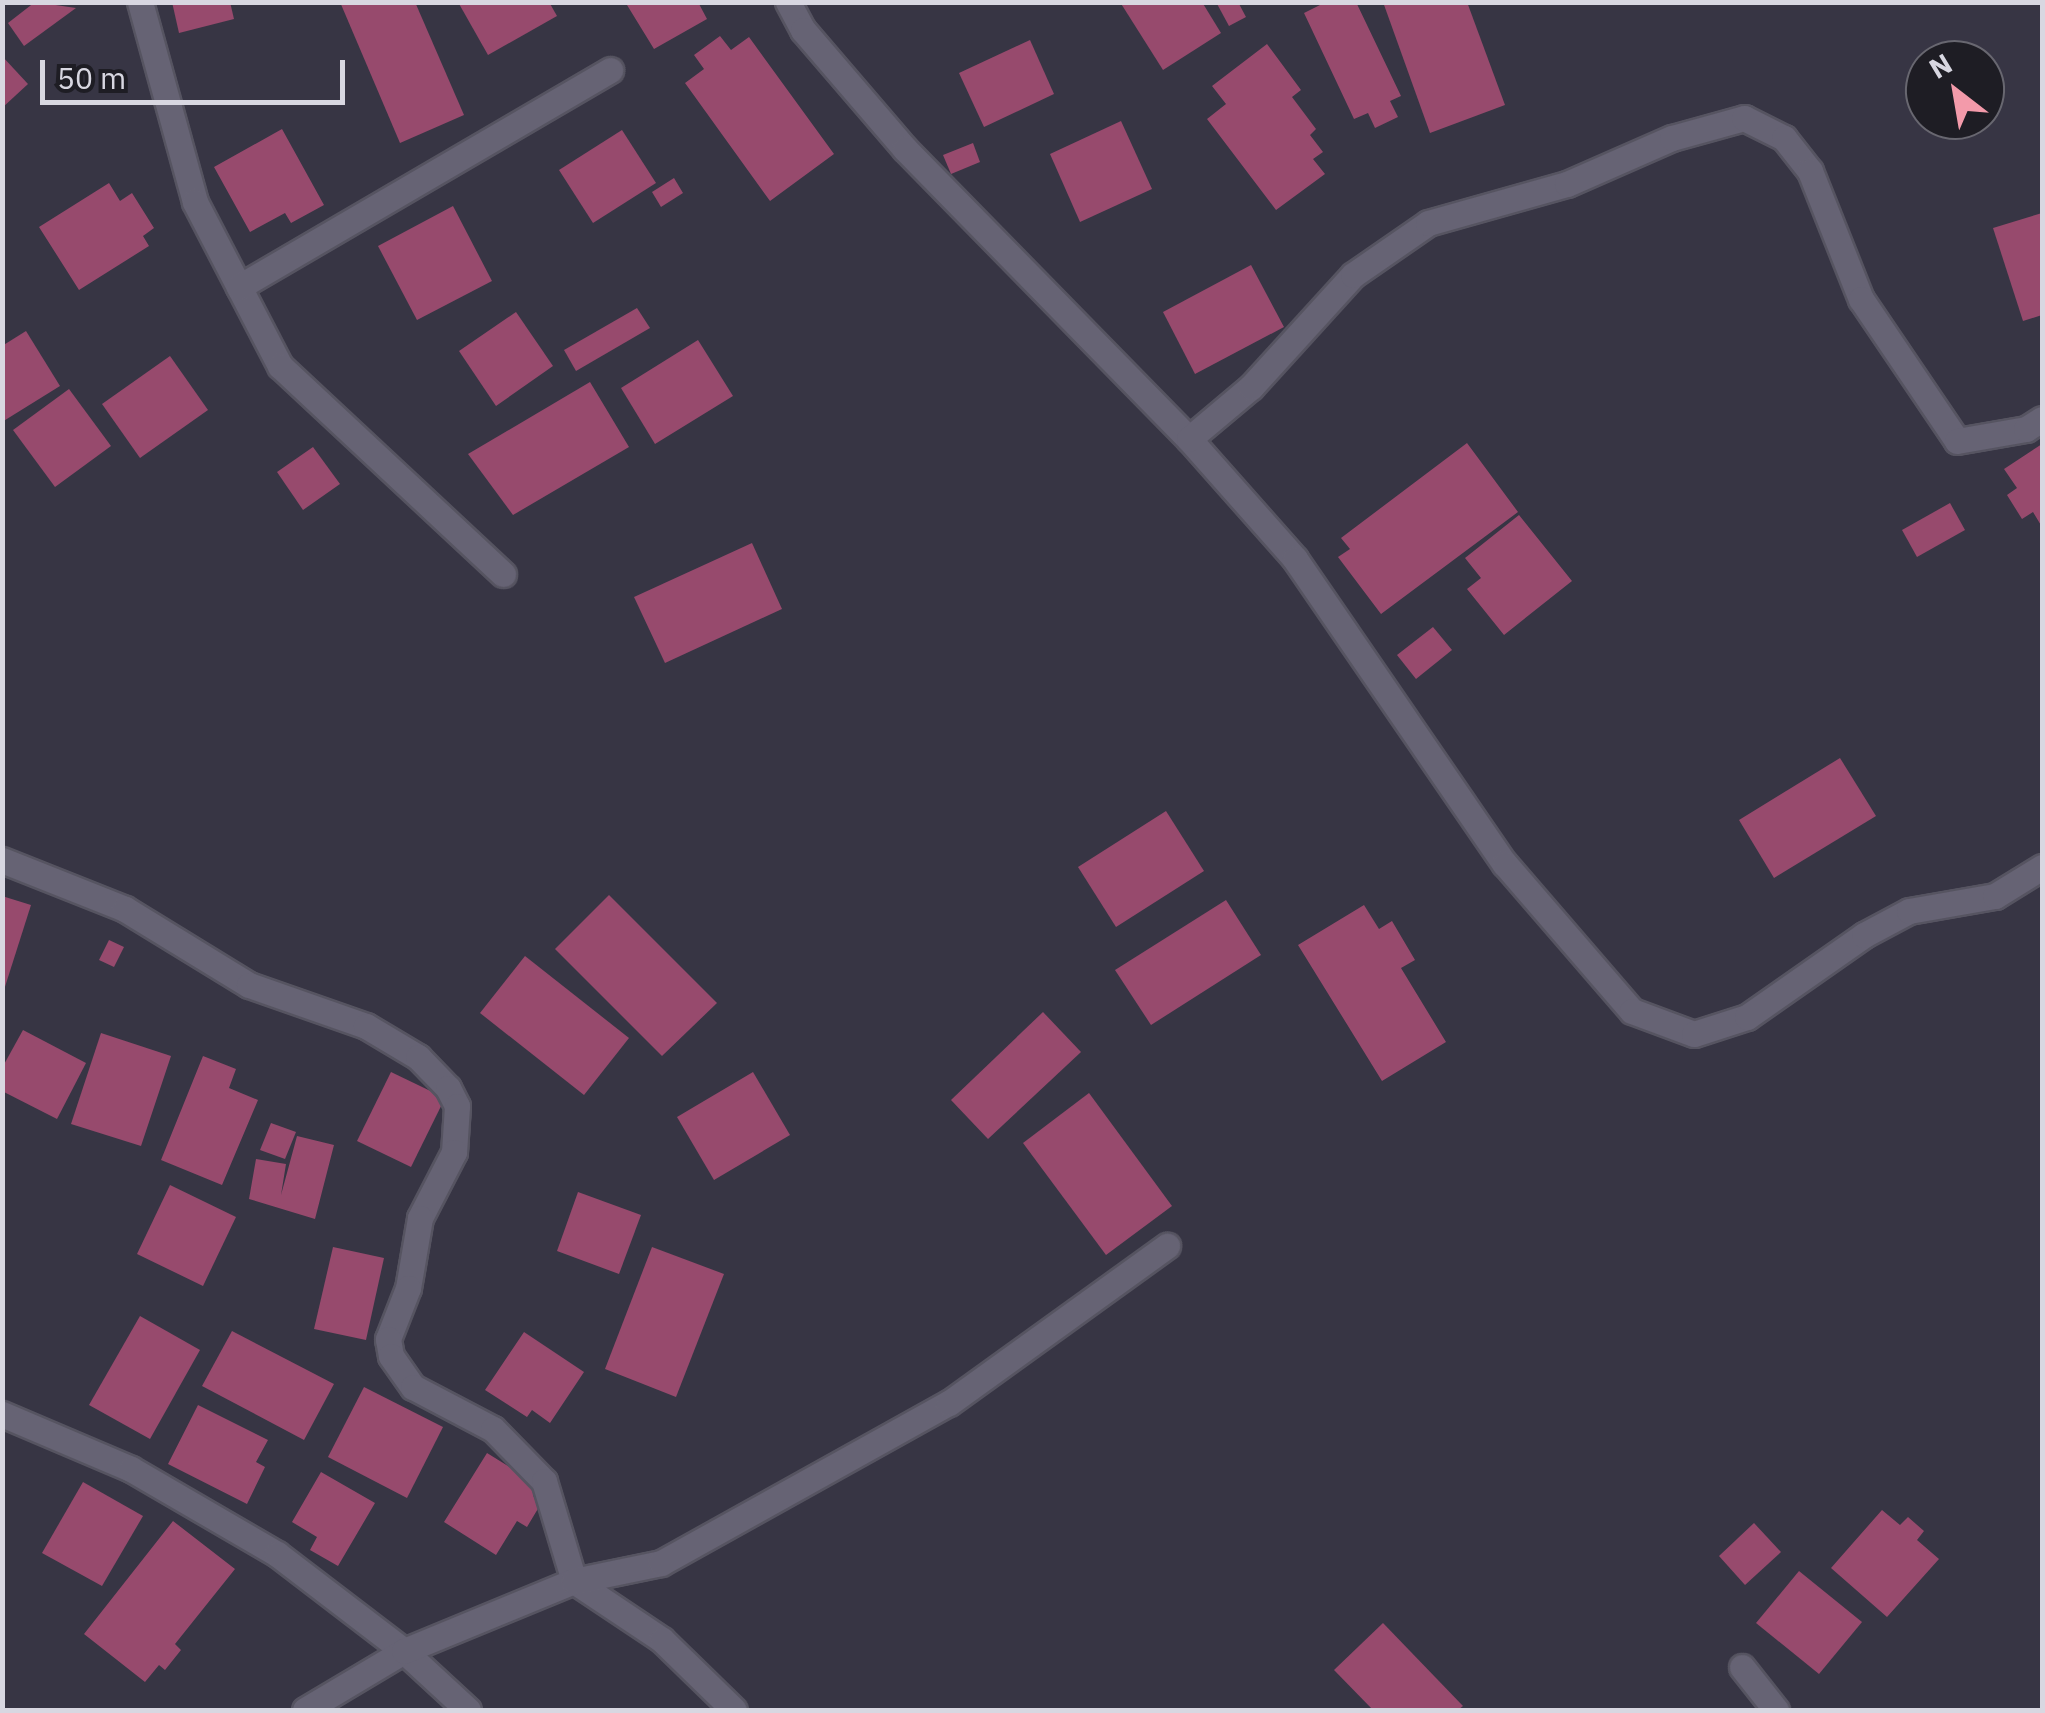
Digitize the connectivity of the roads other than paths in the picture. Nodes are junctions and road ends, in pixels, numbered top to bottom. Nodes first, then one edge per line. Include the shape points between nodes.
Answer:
1 (140, 2) edge
2 (788, 2) edge
3 (610, 70) dead end
4 (239, 286) junction
5 (2042, 419) edge
6 (1189, 440) junction
7 (504, 574) dead end
8 (2, 860) edge
9 (2042, 868) edge
10 (1167, 1246) dead end
11 (2, 1414) edge
12 (574, 1581) junction
13 (404, 1651) junction
14 (1742, 1667) dead end
15 (305, 1710) edge
16 (468, 1710) edge
17 (734, 1710) edge
18 (1776, 1710) edge

1 - 4 street via 195,202
2 - 6 street via 803,30 905,149
3 - 4 street
4 - 7 street via 280,366
5 - 6 street via 2026,429 1957,441 1862,299 1810,171 1784,138 1744,118 1672,138 1567,184 1428,224 1353,275 1251,387
6 - 9 street via 1295,559 1505,864 1632,1011 1694,1034 1748,1017 1894,919 1995,896
8 - 12 street via 125,909 249,985 366,1026 418,1057 448,1088 457,1106 454,1152 420,1218 408,1288 388,1339 391,1356 413,1387 493,1429 544,1481
10 - 12 street via 949,1402 661,1563
11 - 13 street via 130,1469 277,1554
12 - 13 street
12 - 17 street via 662,1640
13 - 15 street
13 - 16 street
14 - 18 street

